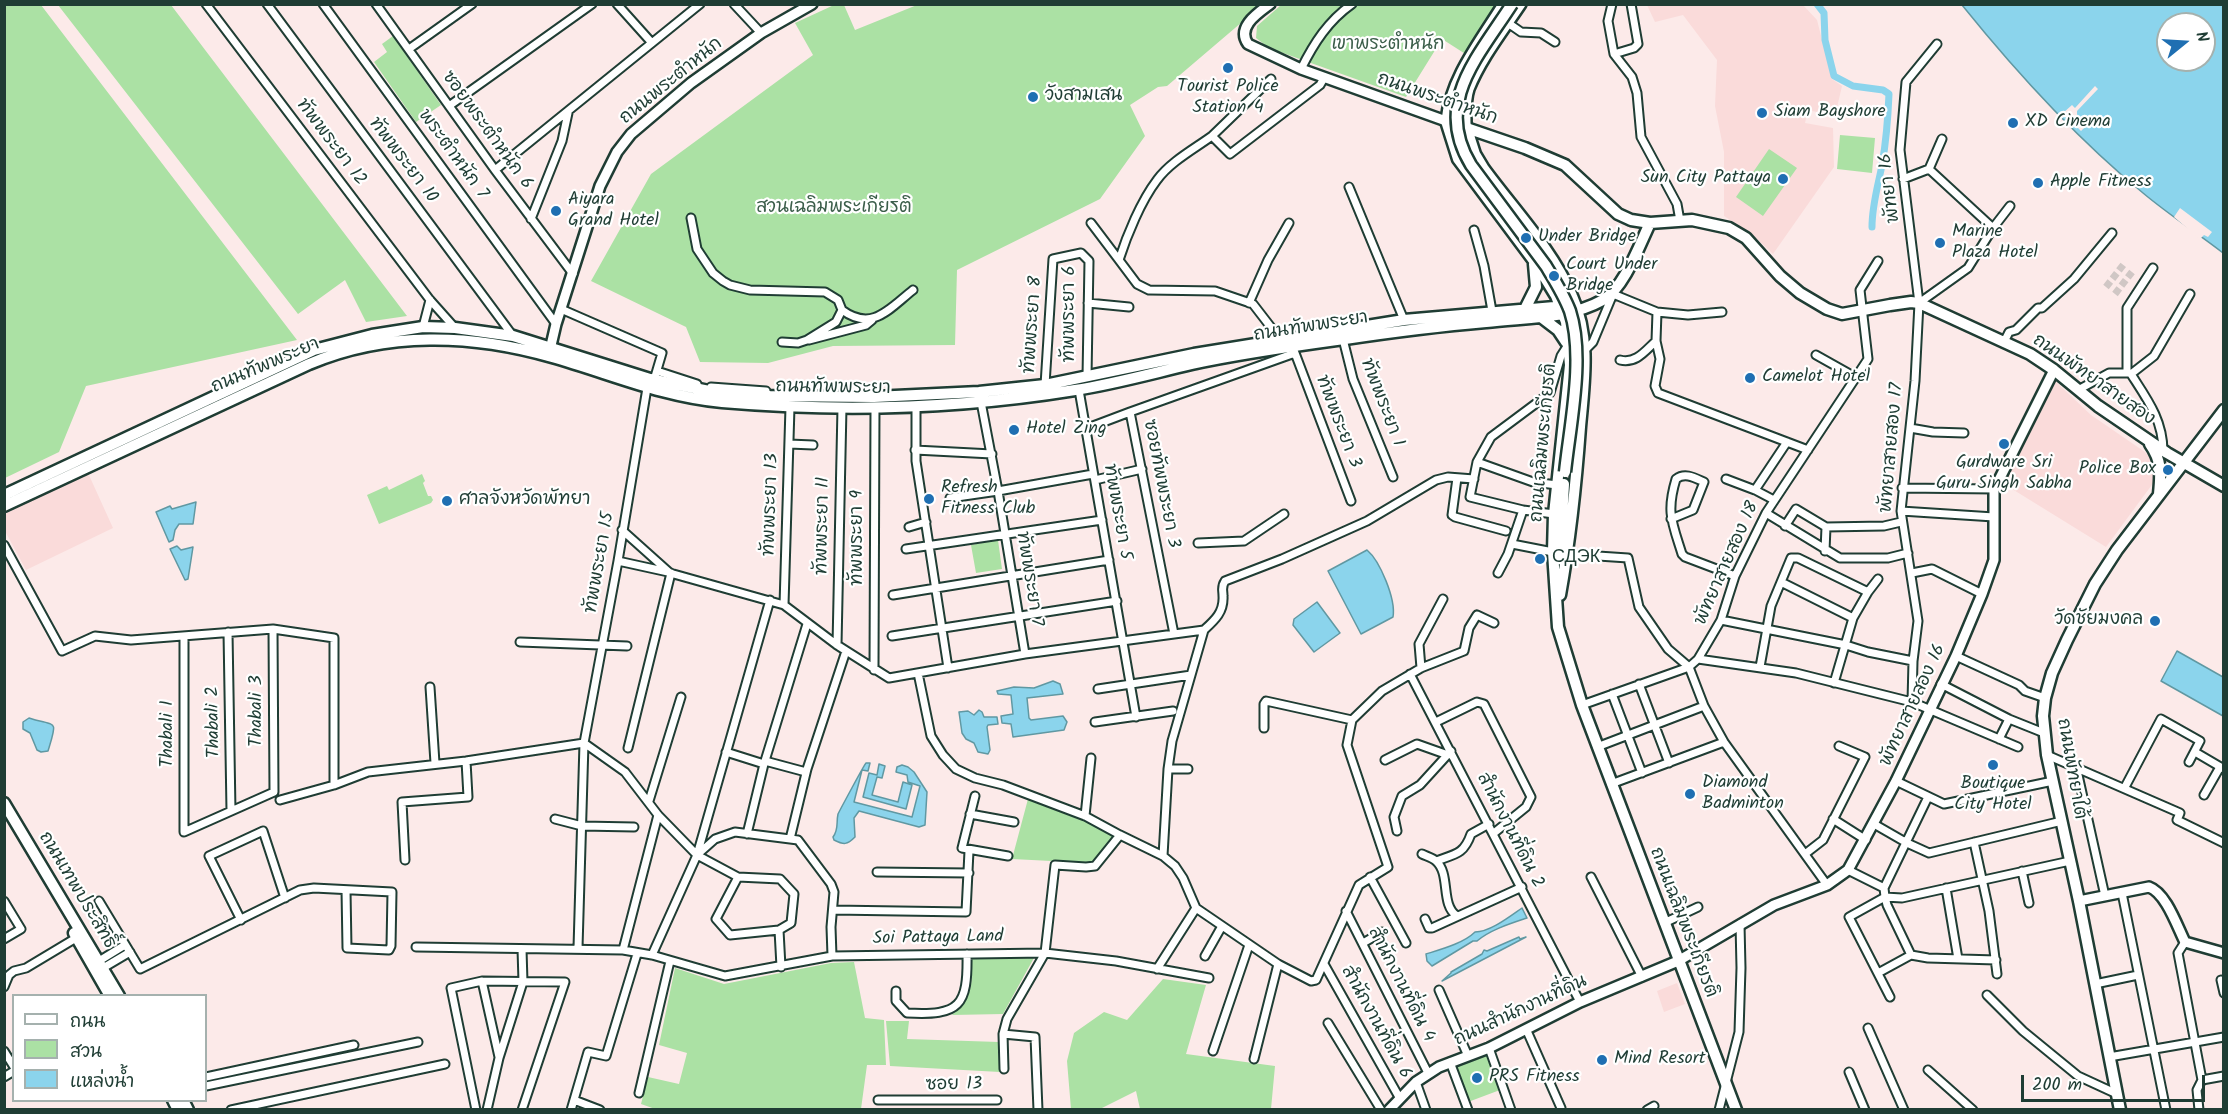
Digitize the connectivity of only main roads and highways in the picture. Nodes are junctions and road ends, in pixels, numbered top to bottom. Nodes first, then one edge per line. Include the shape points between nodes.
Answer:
1 (1512, 4) edge
2 (1446, 121) joint
3 (1466, 126) junction
4 (1491, 135) junction
5 (1476, 157) junction
6 (1484, 169) junction
7 (1471, 177) junction
8 (1650, 223) junction
9 (1550, 255) junction
10 (1536, 263) junction
11 (1577, 308) junction
12 (1525, 309) junction
13 (1562, 311) junction
14 (1499, 314) junction
15 (1541, 317) junction
16 (497, 338) junction
17 (366, 344) junction
18 (1568, 345) junction
19 (550, 351) junction
20 (1199, 358) junction
21 (1570, 365) junction
22 (1585, 367) junction
23 (653, 380) junction
24 (218, 399) junction
25 (2223, 410) edge
26 (2148, 441) junction
27 (2183, 462) junction
28 (2223, 486) edge
29 (2159, 494) junction
30 (4, 495) edge
31 (4, 506) edge
32 (1557, 610) junction
33 (4, 803) edge
34 (4, 815) edge
35 (109, 994) edge
36 (118, 994) edge
37 (176, 1105) edge
38 (2118, 1109) edge
39 (188, 1110) edge
40 (1736, 1110) edge

1 - 32 main road, bridge via 1460,89 1456,125 1466,158 1557,283 1574,330 1576,354
2 - 3 main road, ถนนพระตำหนัก
2 - 7 main road, ถนนเฉลิมพระเกียรติ via 1458,159
3 - 4 main road, ถนนพระตำหนัก
3 - 5 main road, ถนนเฉลิมพระเกียรติ
4 - 5 main road via 1480,138
4 - 8 main road, ถนนพระตำหนัก via 1565,165 1618,214
5 - 6 main road, ถนนเฉลิมพระเกียรติ
6 - 7 main road via 1477,166
6 - 9 main road, ถนนเฉลิมพระเกียรติ
7 - 10 main road, ถนนเฉลิมพระเกียรติ
8 - 11 main road, ถนนทัพพระยา via 1613,294
8 - 26 main road, ถนนพัทยาสายสอง via 1692,220 1729,228 1746,238 1780,276 1809,299 1842,314 1919,303 2030,354
9 - 10 main road via 1546,264
9 - 11 main road, ถนนเฉลิมพระเกียรติ
10 - 12 main road via 1536,287
10 - 13 main road, ถนนเฉลิมพระเกียรติ
11 - 13 main road, ถนนทัพพระยา
11 - 22 main road, ถนนเฉลิมพระเกียรติ via 1584,333
12 - 13 main road, ถนนทัพพระยา
12 - 14 main road, ถนนทัพพระยา
13 - 15 main road, ถนนทัพพระยา
13 - 18 main road, ถนนเฉลิมพระเกียรติ
14 - 15 main road, ถนนทัพพระยา
14 - 20 main road, ถนนทัพพระยา via 1294,350
14 - 20 main road, ถนนทัพพระยา via 1404,320 1280,339
15 - 18 main road via 1558,330
16 - 17 main road, ถนนทัพพระยา via 422,338
16 - 17 main road, ถนนทัพพระยา via 455,328 423,327 372,335
16 - 19 main road, ถนนทัพพระยา
16 - 19 main road, ถนนทัพพระยา via 513,336
17 - 24 main road, ถนนทัพพระยา
18 - 21 main road, ถนนเฉลิมพระเกียรติ
19 - 23 main road, ถนนทัพพระยา
20 - 23 main road, ถนนทัพพระยา via 1045,385 912,397 719,393
20 - 23 main road, ถนนทัพพระยา via 1079,390 916,406 718,402 681,396
21 - 22 main road
21 - 32 main road, ถนนเฉลิมพระเกียรติ via 1554,514
22 - 32 main road, ถนนเฉลิมพระเกียรติ via 1568,554
24 - 30 main road, ถนนทัพพระยา
24 - 31 main road, ถนนทัพพระยา
25 - 27 main road, ถนนพัทยาใต้
26 - 27 main road, ถนนพัทยาสายสอง
26 - 29 main road via 2161,467
27 - 28 main road, ถนนพัทยาสายสอง
27 - 29 main road, ถนนพัทยาใต้
29 - 38 main road, ถนนพัทยาใต้ via 2095,584 2056,664 2045,698 2044,733
32 - 40 main road, ถนนเฉลิมพระเกียรติ via 1564,650 1597,747
33 - 36 main road, ถนนเทพประสิทธิ์
34 - 35 main road, ถนนเทพประสิทธิ์
37 - 39 main road

